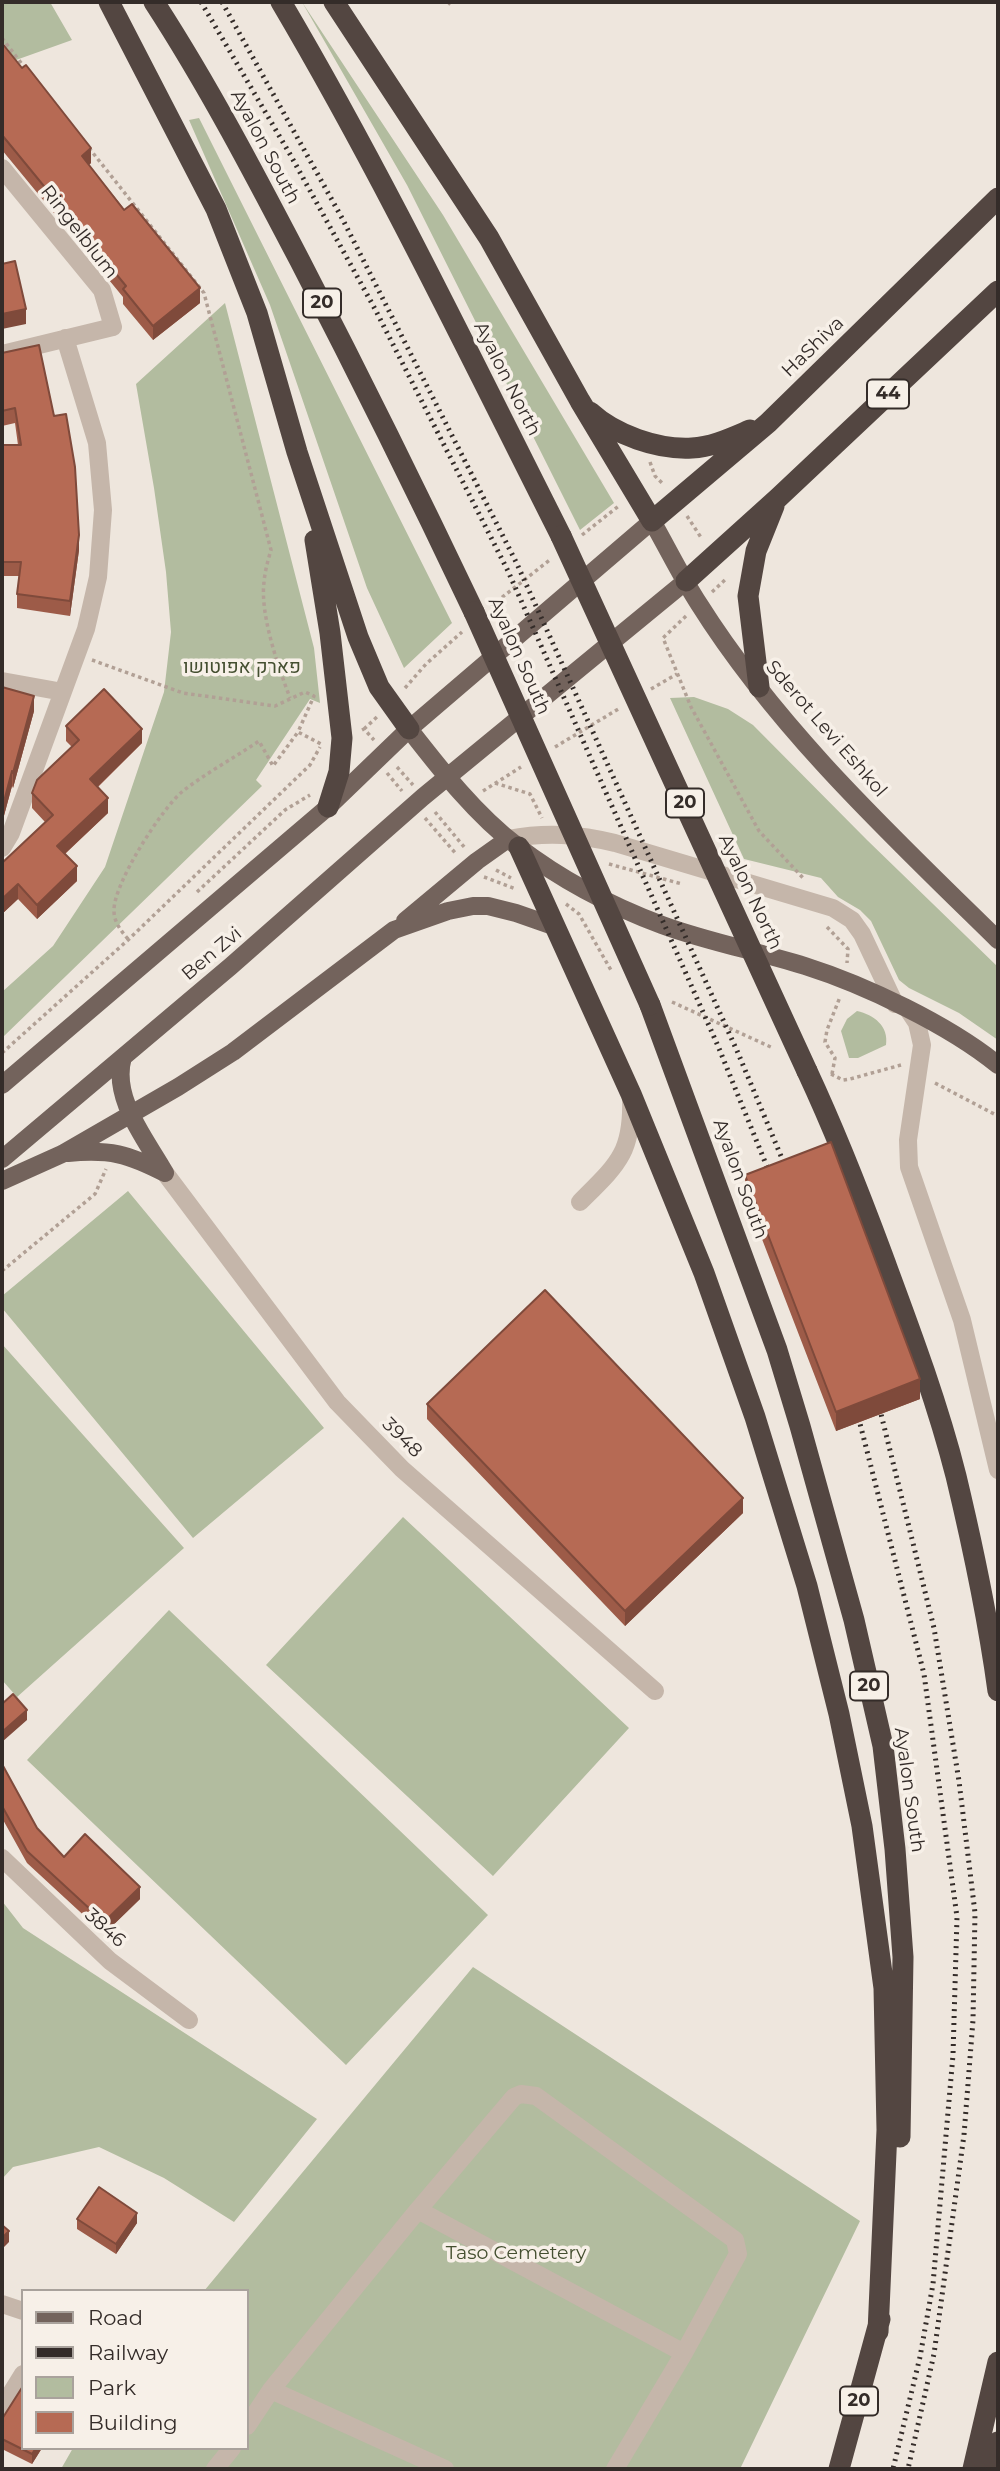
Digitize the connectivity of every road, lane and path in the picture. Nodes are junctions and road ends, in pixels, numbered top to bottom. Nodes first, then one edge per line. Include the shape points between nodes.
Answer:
1 (109, 2) edge
2 (154, 2) edge
3 (281, 2) edge
4 (334, 2) edge
5 (448, 2) edge
6 (452, 6) dead end
7 (2, 38) edge
8 (27, 70) edge
9 (86, 144) edge
10 (5, 178) edge
11 (998, 198) edge
12 (998, 291) edge
13 (65, 338) junction
14 (2, 354) edge
15 (580, 401) junction
16 (768, 423) junction
17 (297, 452) junction
18 (655, 476) dead end
19 (636, 493) junction
20 (778, 498) junction
21 (652, 521) junction
22 (565, 543) junction
23 (685, 581) junction
24 (749, 582) junction
25 (699, 604) junction
26 (474, 618) junction
27 (76, 655) junction
28 (677, 674) junction
29 (2, 681) edge
30 (759, 687) junction
31 (63, 692) junction
32 (643, 694) dead end
33 (290, 698) junction
34 (391, 704) junction
35 (620, 708) dead end
36 (364, 729) junction
37 (409, 729) junction
38 (298, 732) junction
39 (332, 741) junction
40 (552, 748) dead end
41 (381, 757) junction
42 (529, 762) dead end
43 (446, 777) junction
44 (321, 800) junction
45 (469, 800) junction
46 (418, 801) junction
47 (514, 843) junction
48 (2, 848) edge
49 (468, 868) junction
50 (806, 881) dead end
51 (541, 892) junction
52 (192, 897) dead end
53 (556, 927) junction
54 (394, 930) junction
55 (128, 940) junction
56 (998, 940) edge
57 (618, 976) dead end
58 (656, 1001) junction
59 (902, 1007) junction
60 (2, 1053) edge
61 (783, 1053) dead end
62 (123, 1057) junction
63 (998, 1065) edge
64 (813, 1070) junction
65 (917, 1072) junction
66 (2, 1085) edge
67 (631, 1094) junction
68 (131, 1114) junction
69 (998, 1116) edge
70 (113, 1152) junction
71 (62, 1154) junction
72 (2, 1159) edge
73 (165, 1173) junction
74 (2, 1181) edge
75 (580, 1202) dead end
76 (2, 1271) edge
77 (991, 1412) edge
78 (998, 1469) edge
79 (655, 1691) dead end
80 (998, 1691) edge
81 (2, 1858) edge
82 (189, 2020) dead end
83 (418, 2210) junction
84 (2, 2304) edge
85 (21, 2310) edge
86 (878, 2332) junction
87 (684, 2353) junction
88 (998, 2362) edge
89 (21, 2377) edge
90 (271, 2390) junction
91 (2, 2408) edge
92 (248, 2424) edge
93 (998, 2442) edge
94 (230, 2450) edge
95 (215, 2469) edge
96 (445, 2469) edge
97 (615, 2469) edge
98 (839, 2469) edge
99 (972, 2469) edge
100 (989, 2469) edge

1 - 17 highway via 216,209 257,313
2 - 26 highway, Ayalon South / 20 via 249,164 388,431
3 - 22 highway, Ayalon North / 20 via 411,236
4 - 15 highway via 489,238
5 - 6 path
7 - 8 path
9 - 33 path via 204,293 271,550 264,584 268,625
10 - 13 street, Ringelblum via 102,290 113,327
11 - 16 highway, HaShiva
12 - 20 highway, 44
13 - 14 street
13 - 27 street via 97,443 103,510 97,577
15 - 16 highway via 625,434 669,447 708,445
15 - 19 highway
16 - 21 highway, HaShiva
17 - 34 highway via 358,637
17 - 39 highway via 330,633
18 - 19 path
19 - 21 highway
19 - 22 path
20 - 23 highway, 44
20 - 24 highway
21 - 23 main road, Sderot Levi Eshkol
21 - 37 main road, Ben Zvi
22 - 26 path
22 - 64 highway, Ayalon North / 20, bridge
23 - 25 main road, Sderot Levi Eshkol
23 - 43 main road, 44
24 - 25 path via 726,579
24 - 30 highway
25 - 28 path via 663,638
25 - 30 main road, Sderot Levi Eshkol
26 - 34 path
26 - 58 highway, Ayalon South / 20, bridge
27 - 31 street
27 - 33 path via 183,693 275,706
28 - 32 path
28 - 50 path via 759,831
29 - 31 street
30 - 56 main road, Sderot Levi Eshkol via 829,769
31 - 48 street
33 - 38 path via 305,692 314,696
34 - 36 path
34 - 37 highway
35 - 40 path
36 - 39 path
36 - 41 path
37 - 41 main road, Ben Zvi
37 - 43 main road
38 - 39 path
38 - 55 path via 273,766 259,741 181,793 142,843 118,890 114,910 118,928
39 - 44 highway via 339,772
39 - 55 path
41 - 44 main road, Ben Zvi
41 - 46 path
41 - 46 path
42 - 45 path
43 - 45 main road
43 - 46 main road, Ben Zvi
44 - 52 path via 285,810
44 - 66 main road, Ben Zvi
45 - 46 path via 435,812
45 - 47 main road
46 - 49 path
46 - 62 main road, Ben Zvi
47 - 49 main road
47 - 51 highway
47 - 59 main road via 592,893 637,915 716,944 825,973
47 - 59 street via 540,835 584,835 832,908 852,920 862,934
49 - 51 path via 481,877
49 - 54 main road
51 - 53 highway
51 - 57 path via 579,914 605,962
53 - 54 main road via 472,905
53 - 67 highway
54 - 68 main road via 233,1052
55 - 60 path
58 - 61 path
58 - 86 highway, Ayalon South / 20 via 789,1388 854,1620 883,1746 903,1957 902,2097 895,2215
59 - 63 main road via 949,1031
59 - 65 street via 917,1023 922,1045
62 - 68 main road via 120,1086
62 - 72 main road, Ben Zvi
64 - 65 path via 843,1080 900,1065
64 - 80 highway, Ayalon North / 20 via 910,1329 956,1475 988,1618
65 - 69 path
65 - 77 street via 909,1167
67 - 75 street via 625,1150 614,1169
67 - 86 highway via 704,1273 755,1417 807,1586 862,1826 884,1988 887,2130
68 - 71 main road
68 - 73 main road
70 - 71 main road
70 - 73 main road
70 - 76 path via 95,1194
71 - 74 main road
73 - 79 street, 3948 via 337,1402 402,1469
77 - 78 street
81 - 82 street, 3846 via 110,1961
83 - 87 street
83 - 87 street via 514,2097 536,2096 735,2240 738,2254
83 - 90 street
84 - 85 street
86 - 98 highway, Ayalon South / 20
87 - 97 street
88 - 99 highway
89 - 91 street
90 - 92 street
90 - 96 street
93 - 100 highway
94 - 95 street

